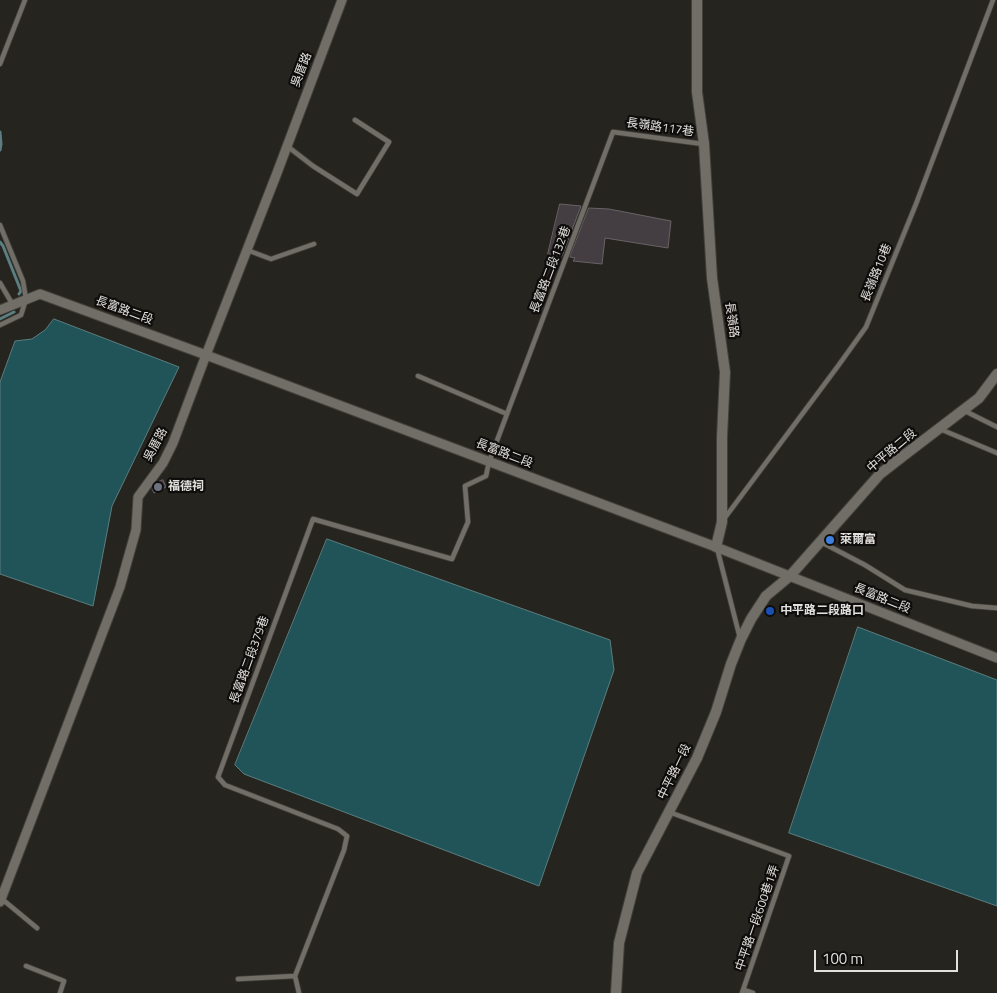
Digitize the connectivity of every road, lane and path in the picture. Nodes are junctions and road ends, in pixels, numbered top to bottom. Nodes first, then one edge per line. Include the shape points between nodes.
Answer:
1 (25, 0) edge
2 (342, 0) edge
3 (697, 0) edge
4 (994, 0) edge
5 (0, 64) edge
6 (355, 120) dead end
7 (613, 132) joint
8 (704, 144) junction
9 (287, 146) junction
10 (0, 225) edge
11 (314, 244) dead end
12 (247, 250) junction
13 (0, 283) edge
14 (26, 299) junction
15 (13, 306) junction
16 (0, 310) edge
17 (0, 325) edge
18 (206, 355) junction
19 (997, 374) edge
20 (418, 376) dead end
21 (964, 410) junction
22 (507, 414) junction
23 (997, 427) edge
24 (939, 429) junction
25 (997, 452) edge
26 (489, 462) junction
27 (722, 522) junction
28 (820, 542) junction
29 (716, 547) junction
30 (790, 576) junction
31 (997, 608) edge
32 (741, 640) junction
33 (997, 658) edge
34 (669, 812) junction
35 (1, 899) edge
36 (37, 928) dead end
37 (26, 966) dead end
38 (296, 976) junction
39 (238, 979) dead end
40 (743, 991) edge
41 (60, 993) edge
42 (299, 993) edge
43 (616, 993) edge
44 (753, 993) edge

1 - 5 lane
2 - 9 street, 吳厝路
3 - 8 street, 長嶺路 via 698,92
4 - 27 lane, 長嶺路10巷 via 866,327
6 - 9 lane via 389,142 357,194
7 - 8 lane, 長嶺路117巷
7 - 22 lane, 長富路二段132巷
8 - 27 street, 長嶺路 via 712,278 725,372
9 - 12 street, 吳厝路
10 - 14 lane
11 - 12 lane via 271,259
12 - 18 street, 吳厝路
13 - 15 lane
14 - 15 street, 長富路二段
14 - 17 lane via 21,316
14 - 18 street, 長富路二段 via 40,294
15 - 16 street, 長富路二段
18 - 26 street, 長富路二段
18 - 35 street, 吳厝路 via 174,443 138,497 136,530 120,587
19 - 21 street, 中平路二段 via 979,398
20 - 22 lane
21 - 23 lane
21 - 24 street, 中平路二段
22 - 26 lane, 長富路二段132巷
24 - 25 lane
24 - 28 street, 中平路二段 via 880,474
26 - 29 street, 長富路二段
26 - 38 lane, 長富路二段379巷 via 486,476 465,486 468,522 452,559 313,519 218,777 225,785 338,829 347,836
27 - 29 street, 長嶺路
28 - 30 street, 中平路二段
28 - 31 lane via 905,590 972,606
29 - 30 street, 長富路二段
29 - 32 lane, 長嶺路
30 - 32 street, 中平路一段 via 766,596
30 - 33 street, 長富路二段
32 - 34 street, 中平路一段 via 697,758
34 - 40 lane, 中平路一段600巷1弄 via 789,856
34 - 43 street, 中平路一段 via 637,873 619,943
35 - 36 lane
37 - 41 lane via 64,981
38 - 39 lane
38 - 42 lane
40 - 44 lane

